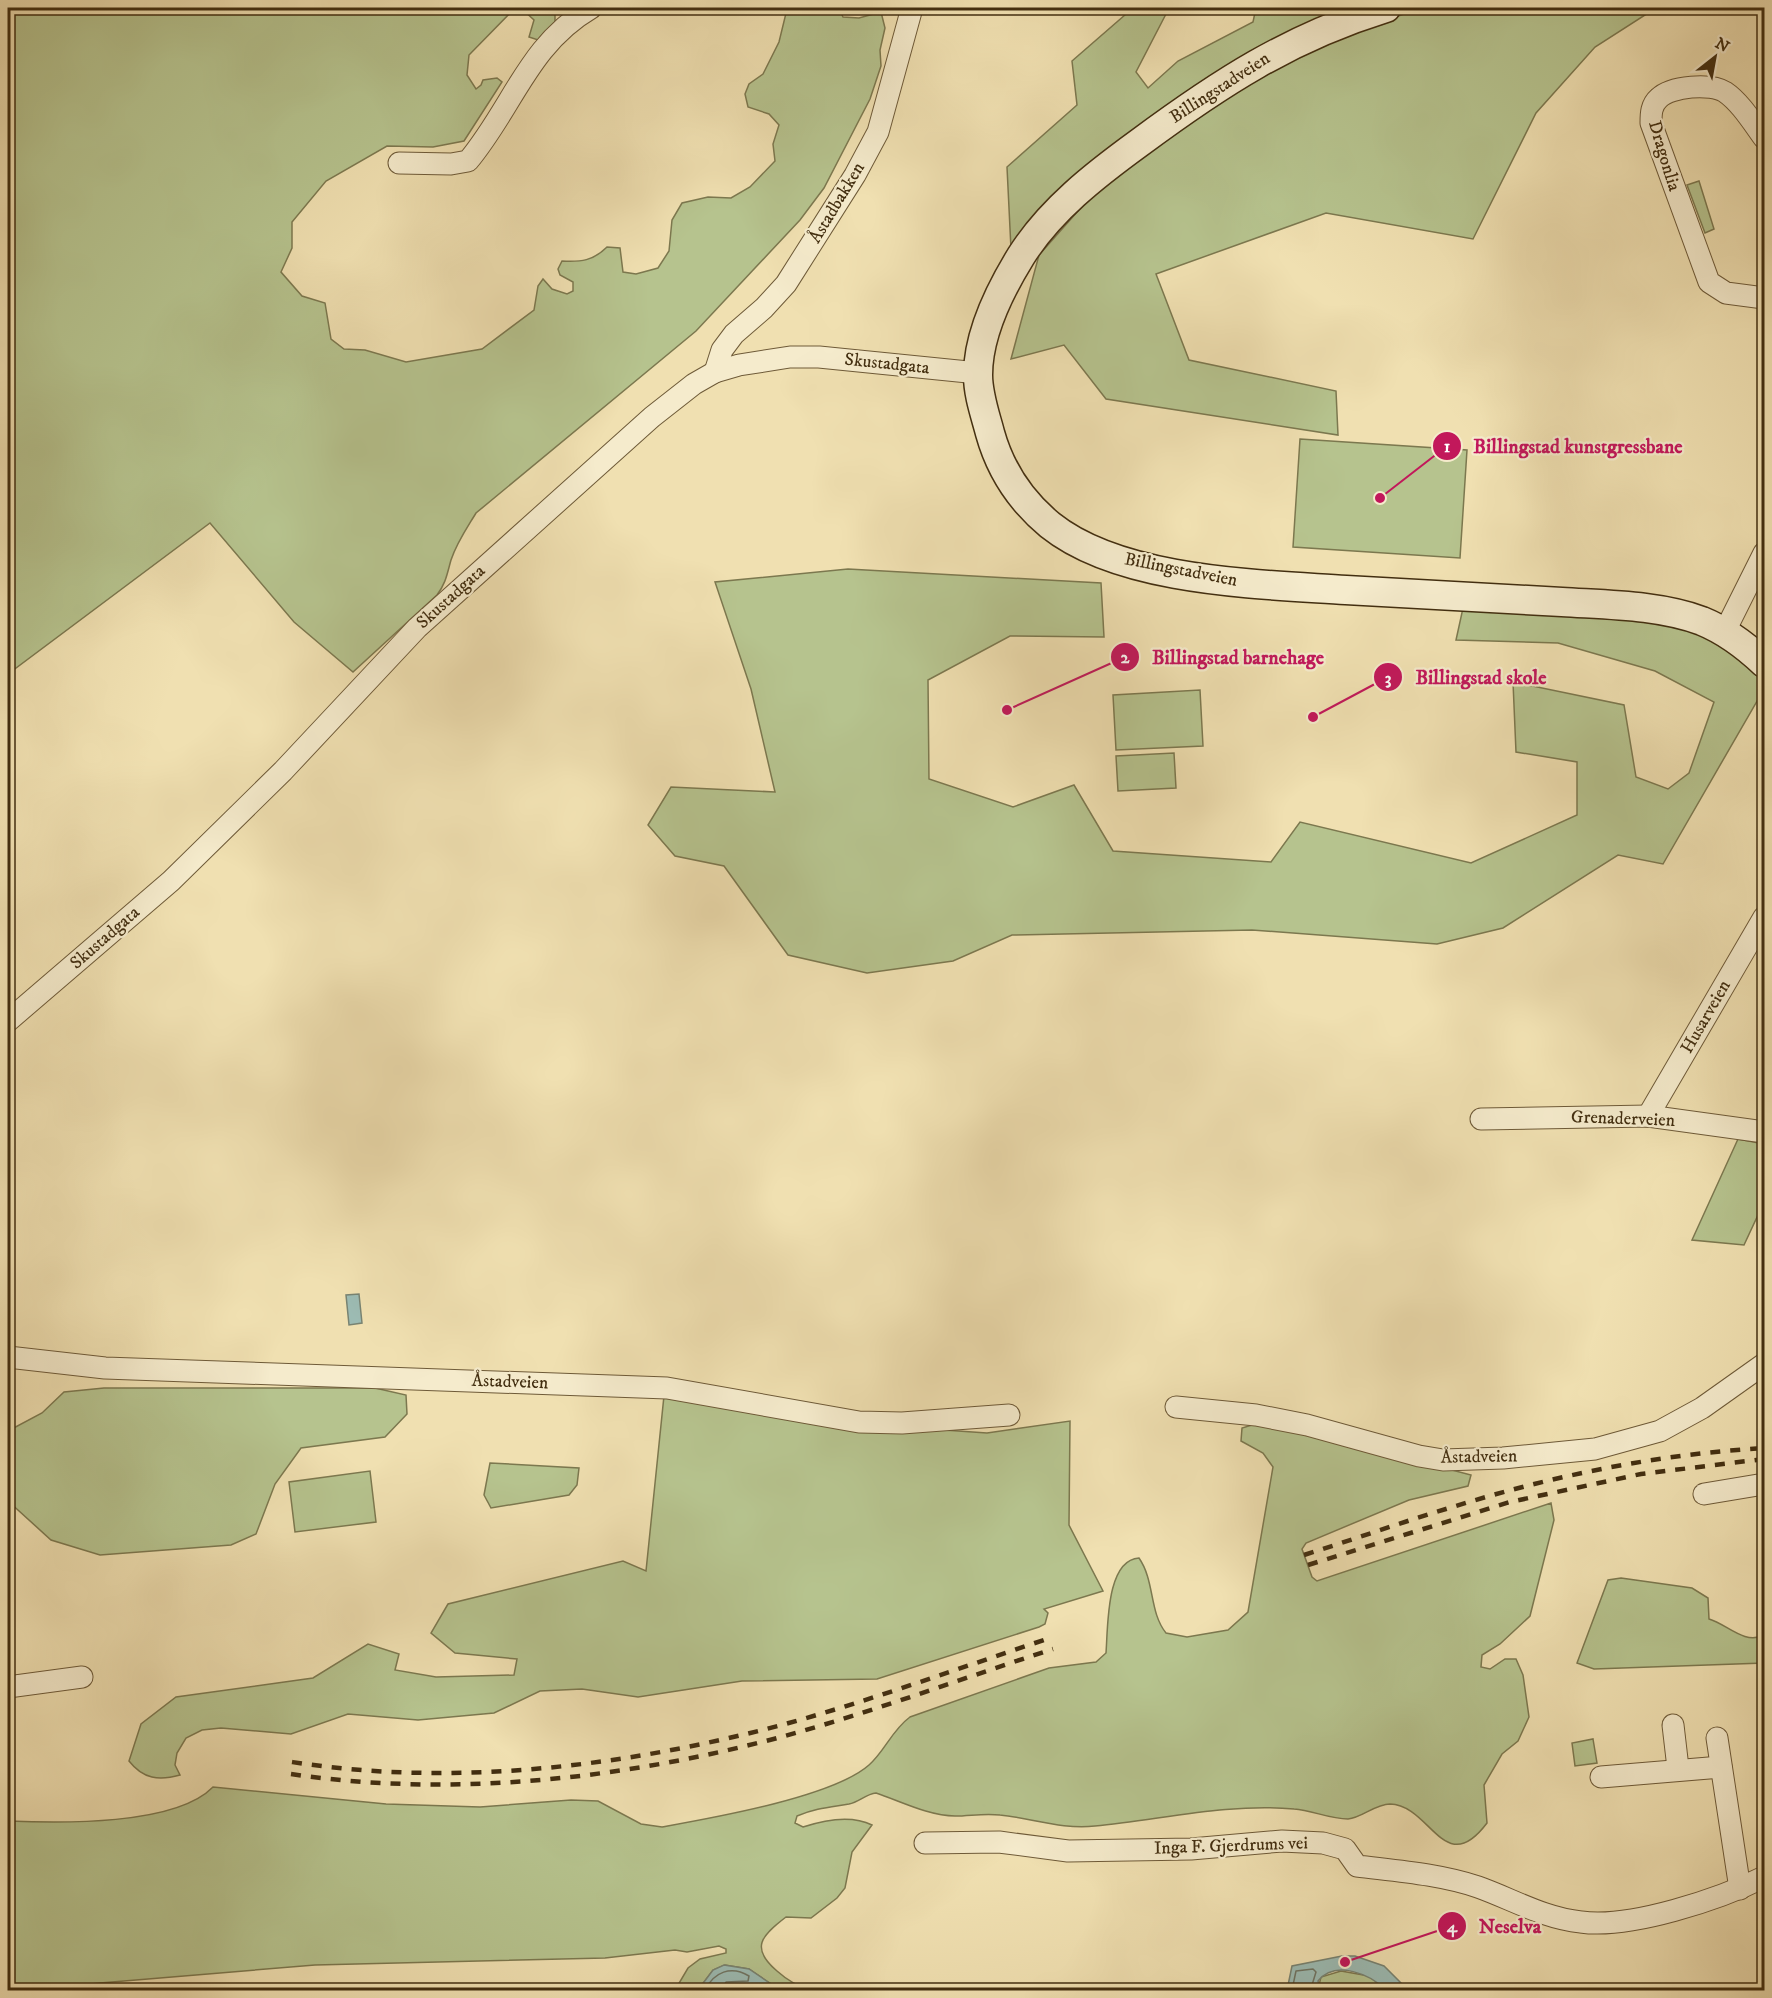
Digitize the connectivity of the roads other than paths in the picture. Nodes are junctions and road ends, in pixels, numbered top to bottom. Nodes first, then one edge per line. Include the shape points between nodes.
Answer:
1 (591, 8) edge
2 (912, 8) edge
3 (1386, 8) edge
4 (1764, 138) edge
5 (399, 163) dead end
6 (1764, 298) edge
7 (715, 372) junction
8 (978, 373) junction
9 (1764, 553) edge
10 (1724, 633) junction
11 (1764, 663) edge
12 (1764, 917) edge
13 (8, 1021) edge
14 (1648, 1116) junction
15 (1481, 1119) dead end
16 (1764, 1132) edge
17 (8, 1357) edge
18 (1764, 1364) edge
19 (1176, 1407) dead end
20 (1009, 1415) dead end
21 (1764, 1484) edge
22 (1704, 1494) dead end
23 (82, 1677) dead end
24 (8, 1687) edge
25 (1673, 1725) dead end
26 (1717, 1738) dead end
27 (1721, 1767) junction
28 (1678, 1768) junction
29 (1601, 1777) dead end
30 (925, 1843) dead end
31 (1764, 1877) edge
32 (1740, 1889) junction

1 - 5 street via 541,49 468,161
2 - 7 street, Åstadbakken via 878,132 860,167 786,284 734,334 722,350
3 - 8 main road, Billingstadveien via 1333,24 1271,54 1215,88 1065,202 1027,247 1003,286
4 - 6 street, Dragonlia via 1728,94 1711,86 1664,93 1651,114 1709,282 1726,293
7 - 8 street, Skustadgata via 756,361 800,357
7 - 13 street, Skustadgata via 652,417 467,582 383,662 283,771 171,881
8 - 10 main road, Billingstadveien via 997,457 1022,498 1052,527 1089,548 1129,563 1261,584 1627,606 1703,621
9 - 10 street
10 - 11 main road, Billingstadveien
12 - 14 street, Husarveien
14 - 15 street, Grenaderveien
14 - 16 street, Grenaderveien
17 - 20 street, Åstadveien via 105,1368 667,1388 859,1422 902,1423
18 - 19 street, Åstadveien via 1702,1408 1660,1431 1595,1449 1503,1458 1443,1460 1256,1415
21 - 22 street
23 - 24 street
25 - 28 street
26 - 27 street
27 - 28 street
27 - 32 street
28 - 29 street
30 - 32 street, Inga F. Gjerdrums vei via 999,1842 1068,1851 1191,1849 1282,1841 1323,1843 1346,1849 1357,1866 1435,1876 1477,1887 1543,1914 1582,1923 1607,1924
31 - 32 street, Inga F. Gjerdrums vei

